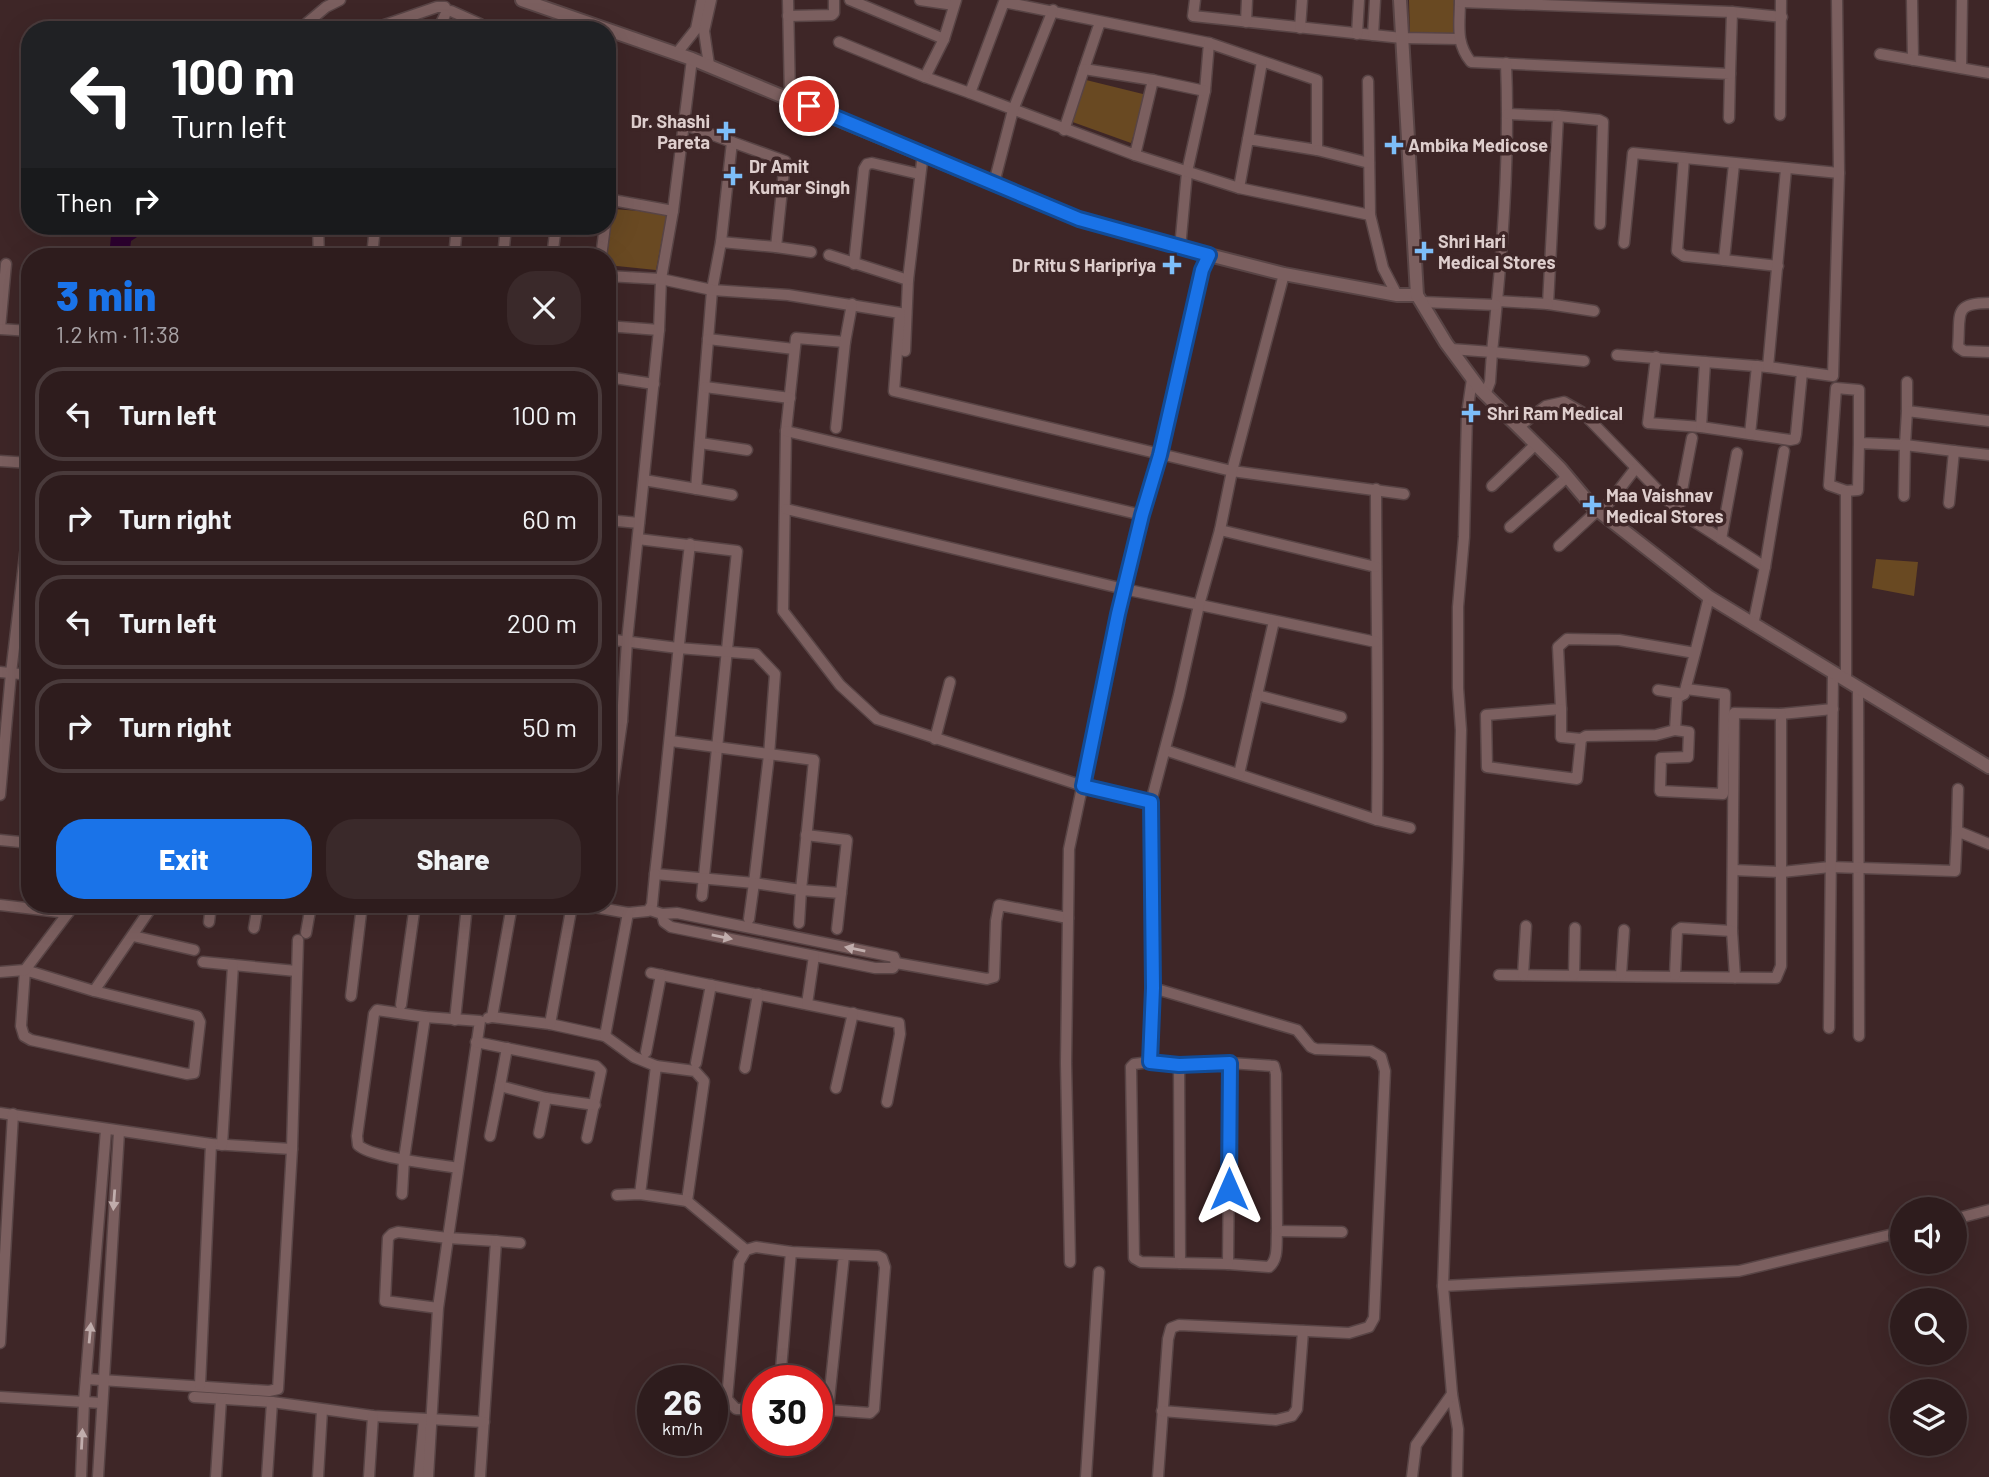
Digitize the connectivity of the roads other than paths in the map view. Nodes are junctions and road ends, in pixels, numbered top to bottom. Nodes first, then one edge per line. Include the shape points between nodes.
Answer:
1 (340, 0) edge
2 (522, 0) edge
3 (702, 0) edge
4 (711, 0) edge
5 (788, 0) edge
6 (834, 0) edge
7 (850, 0) edge
8 (920, 0) edge
9 (1195, 0) edge
10 (1247, 0) edge
11 (1302, 0) edge
12 (1359, 0) edge
13 (1375, 0) edge
14 (1400, 0) edge
15 (1781, 0) edge
16 (1836, 0) edge
17 (1912, 0) edge
18 (1962, 0) edge
19 (1004, 1) edge
20 (1460, 1) edge
21 (955, 3) edge
22 (1587, 4) edge
23 (1636, 4) edge
24 (448, 8) edge
25 (1053, 10) junction
26 (1732, 12) junction
27 (788, 16) junction
28 (1782, 17) junction
29 (309, 21) edge
30 (397, 21) edge
31 (474, 21) edge
32 (583, 21) edge
33 (1100, 22) junction
34 (1246, 22) junction
35 (1300, 28) junction
36 (700, 30) junction
37 (616, 32) edge
38 (1357, 34) junction
39 (1373, 35) junction
40 (1402, 38) junction
41 (944, 39) junction
42 (1459, 39) junction
43 (839, 42) dead end
44 (1209, 43) junction
45 (677, 53) junction
46 (1880, 54) dead end
47 (692, 59) junction
48 (1913, 61) junction
49 (1262, 62) junction
50 (1506, 63) junction
51 (709, 65) junction
52 (1961, 68) junction
53 (1084, 69) junction
54 (1989, 73) edge
55 (1730, 74) junction
56 (925, 77) junction
57 (1153, 80) junction
58 (1368, 82) dead end
59 (1205, 91) junction
60 (970, 93) junction
61 (790, 98) junction
62 (1013, 110) junction
63 (1508, 114) junction
64 (1780, 115) dead end
65 (1558, 117) junction
66 (1729, 118) dead end
67 (683, 124) junction
68 (1064, 130) junction
69 (1248, 139) junction
70 (732, 142) junction
71 (1317, 150) junction
72 (923, 153) junction
73 (1135, 155) junction
74 (1684, 158) junction
75 (1368, 163) junction
76 (1734, 164) junction
77 (1786, 169) junction
78 (1187, 172) junction
79 (1839, 173) junction
80 (919, 174) junction
81 (994, 183) junction
82 (1239, 188) junction
83 (616, 200) edge
84 (673, 211) junction
85 (1370, 215) junction
86 (1600, 224) dead end
87 (722, 242) junction
88 (1624, 243) dead end
89 (776, 247) junction
90 (1180, 248) junction
91 (811, 252) dead end
92 (829, 255) dead end
93 (1209, 255) junction
94 (1724, 260) junction
95 (6, 264) dead end
96 (854, 264) junction
97 (1778, 266) junction
98 (1284, 274) junction
99 (616, 276) edge
100 (661, 279) junction
101 (908, 281) junction
102 (712, 290) junction
103 (1397, 295) junction
104 (1419, 298) junction
105 (1497, 303) junction
106 (1989, 303) edge
107 (852, 304) junction
108 (1548, 304) junction
109 (1594, 311) dead end
110 (616, 327) edge
111 (0, 328) edge
112 (21, 330) edge
113 (659, 330) junction
114 (708, 339) junction
115 (845, 342) junction
116 (794, 349) junction
117 (1451, 349) junction
118 (905, 351) dead end
119 (1492, 352) junction
120 (1989, 352) edge
121 (1617, 355) dead end
122 (1656, 358) junction
123 (1584, 361) dead end
124 (1705, 362) junction
125 (1762, 367) junction
126 (1802, 372) junction
127 (1472, 379) junction
128 (616, 380) edge
129 (1908, 382) dead end
130 (653, 384) junction
131 (705, 387) junction
132 (1485, 395) junction
133 (790, 398) junction
134 (1907, 411) junction
135 (1989, 421) edge
136 (1518, 427) junction
137 (1701, 427) junction
138 (836, 428) dead end
139 (786, 431) junction
140 (1750, 433) junction
141 (1692, 438) dead end
142 (700, 443) junction
143 (1859, 443) junction
144 (1536, 444) junction
145 (1905, 445) junction
146 (747, 450) dead end
147 (1784, 450) dead end
148 (1954, 451) junction
149 (1737, 453) dead end
150 (1160, 455) junction
151 (1989, 455) edge
152 (0, 461) edge
153 (21, 462) edge
154 (1635, 469) junction
155 (1231, 471) junction
156 (1567, 477) junction
157 (644, 480) junction
158 (1492, 486) dead end
159 (696, 489) junction
160 (1376, 489) junction
161 (1846, 491) junction
162 (1404, 494) dead end
163 (732, 495) dead end
164 (1905, 496) dead end
165 (1950, 503) dead end
166 (1603, 507) junction
167 (786, 509) junction
168 (1678, 512) junction
169 (1142, 515) junction
170 (616, 521) edge
171 (639, 523) junction
172 (1510, 527) dead end
173 (1220, 530) junction
174 (638, 539) junction
175 (1721, 539) junction
176 (690, 544) junction
177 (1559, 546) dead end
178 (1376, 567) junction
179 (1765, 567) junction
180 (21, 576) edge
181 (1124, 589) junction
182 (1709, 597) junction
183 (1199, 605) junction
184 (1275, 621) junction
185 (1753, 625) junction
186 (616, 640) edge
187 (627, 641) junction
188 (1376, 642) junction
189 (678, 648) junction
190 (726, 651) junction
191 (1695, 653) junction
192 (6, 672) edge
193 (1833, 673) junction
194 (1846, 680) junction
195 (950, 682) dead end
196 (1858, 687) junction
197 (1658, 690) dead end
198 (1685, 691) junction
199 (1256, 695) junction
200 (1561, 709) junction
201 (1833, 709) junction
202 (1781, 714) junction
203 (616, 717) edge
204 (1341, 717) dead end
205 (622, 721) junction
206 (1675, 730) junction
207 (935, 739) junction
208 (1581, 739) junction
209 (616, 740) edge
210 (671, 741) junction
211 (716, 748) junction
212 (1165, 750) junction
213 (769, 755) junction
214 (1989, 767) edge
215 (1239, 774) junction
216 (1083, 786) junction
217 (1958, 789) dead end
218 (0, 795) edge
219 (1151, 802) junction
220 (1377, 820) junction
221 (1410, 828) dead end
222 (1957, 831) junction
223 (806, 835) junction
224 (0, 840) edge
225 (21, 842) edge
226 (1989, 844) edge
227 (1830, 867) junction
228 (1860, 867) junction
229 (1733, 870) junction
230 (1782, 872) junction
231 (655, 874) junction
232 (703, 878) junction
233 (754, 883) junction
234 (801, 890) junction
235 (841, 893) junction
236 (702, 896) dead end
237 (0, 905) edge
238 (21, 906) edge
239 (650, 909) junction
240 (616, 911) edge
241 (68, 913) edge
242 (148, 913) edge
243 (211, 913) edge
244 (257, 913) edge
245 (309, 913) edge
246 (361, 913) edge
247 (414, 913) edge
248 (466, 913) edge
249 (511, 913) edge
250 (571, 913) edge
251 (628, 913) junction
252 (662, 914) junction
253 (1068, 918) junction
254 (749, 919) dead end
255 (209, 922) dead end
256 (799, 923) dead end
257 (1526, 926) dead end
258 (254, 928) dead end
259 (1575, 928) dead end
260 (836, 929) dead end
261 (1624, 930) dead end
262 (1732, 930) junction
263 (133, 936) junction
264 (194, 950) dead end
265 (814, 956) junction
266 (203, 962) dead end
267 (896, 962) junction
268 (233, 965) junction
269 (25, 970) junction
270 (296, 971) junction
271 (0, 972) edge
272 (1499, 975) dead end
273 (1523, 975) junction
274 (1574, 975) junction
275 (1621, 975) junction
276 (1675, 975) junction
277 (1735, 978) junction
278 (711, 985) junction
279 (1153, 988) junction
280 (94, 991) junction
281 (758, 994) junction
282 (351, 996) dead end
283 (401, 1004) dead end
284 (807, 1004) junction
285 (853, 1013) junction
286 (425, 1017) junction
287 (492, 1017) junction
288 (455, 1020) junction
289 (480, 1021) junction
290 (550, 1024) junction
291 (1829, 1028) dead end
292 (605, 1036) junction
293 (1860, 1036) dead end
294 (476, 1042) junction
295 (507, 1048) junction
296 (646, 1052) dead end
297 (1150, 1062) junction
298 (696, 1063) dead end
299 (1230, 1063) junction
300 (1179, 1065) junction
301 (656, 1066) junction
302 (745, 1068) dead end
303 (500, 1086) junction
304 (836, 1088) dead end
305 (546, 1098) junction
306 (887, 1102) dead end
307 (595, 1105) junction
308 (0, 1113) edge
309 (13, 1114) junction
310 (106, 1130) junction
311 (119, 1132) junction
312 (539, 1133) dead end
313 (490, 1136) dead end
314 (587, 1138) dead end
315 (217, 1144) junction
316 (292, 1149) junction
317 (404, 1159) junction
318 (458, 1168) junction
319 (402, 1194) dead end
320 (640, 1194) junction
321 (617, 1195) dead end
322 (687, 1201) junction
323 (1989, 1210) edge
324 (1967, 1216) edge
325 (1277, 1231) junction
326 (1342, 1232) dead end
327 (1890, 1235) edge
328 (448, 1238) junction
329 (496, 1241) junction
330 (520, 1242) dead end
331 (746, 1250) junction
332 (792, 1252) junction
333 (844, 1255) junction
334 (1070, 1262) dead end
335 (1180, 1263) junction
336 (1228, 1264) junction
337 (1100, 1272) dead end
338 (1443, 1286) junction
339 (438, 1308) junction
340 (1303, 1331) junction
341 (0, 1343) edge
342 (781, 1365) edge
343 (828, 1365) edge
344 (86, 1379) junction
345 (103, 1380) junction
346 (200, 1385) junction
347 (1452, 1394) junction
348 (0, 1397) edge
349 (194, 1397) dead end
350 (221, 1399) junction
351 (84, 1401) junction
352 (272, 1402) junction
353 (102, 1403) junction
354 (742, 1408) edge
355 (322, 1410) junction
356 (833, 1411) edge
357 (1161, 1411) junction
358 (373, 1416) junction
359 (428, 1420) junction
360 (484, 1422) junction
361 (81, 1465) junction
362 (98, 1472) edge
363 (81, 1477) edge
364 (216, 1477) edge
365 (267, 1477) edge
366 (318, 1477) edge
367 (369, 1477) edge
368 (419, 1477) edge
369 (428, 1477) edge
370 (480, 1477) edge
371 (1086, 1477) edge
372 (1158, 1477) edge
373 (1412, 1477) edge
374 (1457, 1477) edge

1 - 29 street
2 - 32 street
3 - 36 street
4 - 36 street
5 - 27 street
6 - 27 street via 832,15
7 - 41 street
8 - 21 street
9 - 34 street via 1194,16
10 - 34 street
11 - 35 street
12 - 38 street
13 - 39 street
14 - 40 street
15 - 28 street
16 - 79 street
17 - 48 street
18 - 52 street
19 - 25 street
19 - 60 street
20 - 22 street
20 - 42 street
21 - 41 street
22 - 23 street
23 - 26 street
24 - 30 street via 437,6
24 - 31 street
25 - 33 street
25 - 62 street
26 - 28 street
26 - 55 street
27 - 61 street
28 - 64 street
33 - 44 street
33 - 53 street
34 - 35 street
35 - 38 street
36 - 45 street
36 - 51 street
37 - 45 street
38 - 39 street
39 - 40 street
40 - 42 street
40 - 104 street
41 - 56 street
42 - 50 street via 1472,62
43 - 56 street
44 - 49 street
44 - 59 street
45 - 47 street
46 - 48 street
47 - 51 street
47 - 67 street
48 - 52 street
49 - 69 street
49 - 71 street via 1317,80
50 - 55 street
50 - 63 street
51 - 61 street
52 - 54 street
53 - 57 street
53 - 68 street
55 - 66 street
56 - 60 street
57 - 59 street
57 - 73 street
58 - 75 street
59 - 78 street
60 - 62 street
61 - 72 street
62 - 68 street
62 - 81 street
63 - 65 street
63 - 105 street
65 - 86 street via 1603,122
65 - 108 street
67 - 70 street
67 - 84 street
68 - 73 street
69 - 71 street
69 - 82 street
70 - 87 street
70 - 89 street via 785,161
71 - 75 street
72 - 80 street
72 - 81 street
73 - 78 street
74 - 76 street
74 - 88 street via 1633,153
74 - 94 street via 1677,251 1684,256
75 - 85 street
76 - 77 street
76 - 94 street
77 - 79 street
77 - 97 street
78 - 82 street
78 - 90 street
79 - 126 street via 1833,376
80 - 96 street via 867,164
80 - 101 street
81 - 90 street via 1079,219
82 - 85 street
83 - 84 street
84 - 100 street
85 - 103 street via 1383,268
87 - 89 street
87 - 102 street
89 - 91 street
90 - 93 street
92 - 96 street
93 - 98 street
93 - 150 street
94 - 97 street
95 - 111 street
96 - 101 street
97 - 125 street
98 - 103 street
98 - 155 street
99 - 100 street
100 - 102 street
100 - 113 street
101 - 118 street
102 - 107 street
102 - 114 street
103 - 104 street
104 - 105 street
104 - 117 street
105 - 108 street
105 - 119 street
106 - 120 street via 1964,306 1958,347
107 - 115 street
107 - 150 street via 900,313 894,391
108 - 109 street
110 - 113 street
111 - 112 street
113 - 130 street
114 - 116 street
114 - 131 street
115 - 116 street via 796,338
115 - 138 street
116 - 133 street
117 - 119 street
117 - 127 street
119 - 123 street
119 - 132 street
121 - 122 street
122 - 124 street
122 - 137 street via 1648,423
124 - 125 street
124 - 137 street
125 - 126 street
125 - 140 street
126 - 140 street via 1796,439
127 - 132 street
127 - 338 street via 1458,607 1461,730
128 - 130 street
129 - 134 street
130 - 157 street
131 - 133 street
131 - 142 street
132 - 136 street
133 - 139 street
134 - 135 street
134 - 145 street
136 - 144 street
136 - 154 street via 1546,406 1564,401 1583,413
137 - 140 street
139 - 167 street
139 - 169 street
141 - 168 street
142 - 146 street
142 - 159 street
143 - 145 street
143 - 161 street via 1858,489
143 - 161 street via 1859,390 1836,388 1829,485
144 - 156 street
144 - 158 street
145 - 148 street
145 - 164 street
147 - 179 street
148 - 151 street
148 - 165 street
149 - 175 street
150 - 155 street
150 - 169 street
152 - 153 street
154 - 166 street
154 - 168 street
155 - 160 street
155 - 173 street
156 - 166 street
156 - 172 street
157 - 159 street
157 - 171 street
159 - 163 street
160 - 162 street
160 - 178 street
161 - 194 street
166 - 177 street
166 - 182 street
167 - 181 street
167 - 207 street via 783,611 840,685 877,719
168 - 175 street
169 - 181 street
170 - 171 street
171 - 174 street
173 - 178 street
173 - 183 street
174 - 176 street
174 - 187 street
175 - 179 street
176 - 189 street
176 - 190 street via 737,551
178 - 188 street
179 - 185 street
180 - 192 street
181 - 183 street
181 - 216 street
182 - 185 street
182 - 191 street
183 - 184 street
183 - 212 street
184 - 188 street
184 - 199 street
185 - 193 street
186 - 187 street
187 - 189 street
187 - 205 street
188 - 220 street
189 - 190 street
189 - 210 street
190 - 211 street
190 - 213 street via 755,654 775,674
191 - 198 street
191 - 200 street via 1619,640 1567,639 1558,647
192 - 218 street
193 - 194 street
193 - 201 street
194 - 196 street
195 - 207 street
196 - 214 street
196 - 228 street
197 - 198 street
198 - 206 street via 1677,698
198 - 206 street via 1725,694 1723,794 1660,791 1661,758 1688,757 1689,732
199 - 204 street
199 - 215 street
200 - 208 street via 1561,737
200 - 208 street via 1486,715 1486,766 1577,779
201 - 202 street
201 - 227 street
202 - 229 street via 1734,713
202 - 230 street
203 - 205 street
205 - 209 street
206 - 208 street
207 - 216 street
210 - 211 street
210 - 231 street
211 - 213 street
211 - 232 street
212 - 215 street
212 - 219 street
213 - 223 street via 814,760
213 - 233 street
215 - 220 street
216 - 219 street
216 - 253 street via 1069,849
217 - 222 street
219 - 279 street
220 - 221 street
222 - 226 street
222 - 228 street via 1955,871
223 - 234 street
223 - 235 street via 847,840
224 - 225 street
227 - 228 street
227 - 230 street
227 - 291 street
228 - 293 street
229 - 230 street
229 - 262 street
230 - 277 street via 1779,975 1773,979
231 - 232 street
231 - 239 street
232 - 233 street
232 - 236 street
233 - 234 street
233 - 254 street
234 - 235 street
234 - 256 street
235 - 260 street
237 - 238 street
239 - 251 street
239 - 252 street
240 - 251 street
241 - 269 street
242 - 263 street
243 - 255 street
244 - 258 street
245 - 270 street
246 - 282 street
247 - 283 street
248 - 288 street
249 - 287 street
250 - 290 street
251 - 292 street
252 -> 265 street via 671,927
267 -> 252 street via 887,955 677,913
253 - 267 street via 999,905 994,977 987,979
253 - 334 street
257 - 273 street
259 - 274 street
261 - 275 street
262 - 276 street via 1677,931
262 - 277 street
263 - 264 street
263 - 280 street
265 - 267 street via 886,969
265 - 284 street
266 - 268 street
268 - 270 street
268 - 315 street
269 - 271 street
269 - 280 street
269 - 280 street via 24,1036 194,1073 197,1016
270 - 316 street
272 - 273 street
273 - 274 street
274 - 275 street
275 - 276 street
276 - 277 street
278 - 281 street
278 - 296 street via 656,974
278 - 298 street
279 - 297 street
279 - 340 street via 1297,1030 1311,1047 1371,1051 1381,1057 1385,1070 1374,1318 1368,1327 1349,1334
281 - 284 street
281 - 302 street
284 - 285 street
285 - 304 street
285 - 306 street via 899,1023
286 - 288 street
286 - 317 street
286 - 317 street via 382,1010 374,1014 358,1145 365,1151
287 - 289 street
287 - 290 street
288 - 289 street
289 - 294 street
290 - 292 street
292 - 301 street
294 - 295 street
294 - 318 street
295 - 303 street
295 - 307 street via 596,1066 601,1071
297 - 300 street
297 - 335 street via 1131,1068 1134,1258
299 - 300 street
299 - 325 street via 1274,1066
299 - 336 street
300 - 335 street
301 - 320 street
301 - 322 street via 695,1071 704,1081
303 - 305 street
303 - 313 street
305 - 307 street
305 - 312 street
307 - 314 street
308 - 309 street
309 - 310 street
309 - 341 street
310 - 311 street
344 -> 310 street
311 - 315 street
311 -> 345 street
315 - 316 street
315 - 346 street
316 - 346 street via 278,1389
317 - 318 street
317 - 319 street
318 - 328 street
320 - 321 street
320 - 322 street
322 - 331 street
323 - 324 street
325 - 326 street
325 - 336 street via 1273,1265
327 - 338 street via 1739,1271
328 - 329 street
328 - 339 street
328 - 339 street via 398,1232 388,1238 385,1301
329 - 330 street
329 - 360 street
331 - 332 street
331 - 354 street via 739,1262 727,1399 733,1408
332 - 333 street
332 - 342 street
333 - 343 street
333 - 356 street via 878,1256 884,1261 876,1404 870,1413
335 - 336 street
337 - 371 street
338 - 347 street
339 - 359 street
340 - 357 street via 1171,1328
340 - 357 street via 1297,1409 1292,1416 1276,1420
344 - 345 street
344 - 351 street
345 - 346 street
345 - 353 street
347 - 373 street via 1416,1445
347 - 374 street via 1458,1429
348 - 351 street
349 - 350 street
350 - 352 street
350 - 364 street
351 - 353 street
361 -> 351 street
352 - 355 street
352 - 365 street
353 - 362 street
355 - 358 street
355 - 366 street
357 - 372 street
358 - 359 street
358 - 367 street
359 - 360 street
359 - 368 street
359 - 369 street
360 - 370 street
361 - 362 street
361 - 363 street

